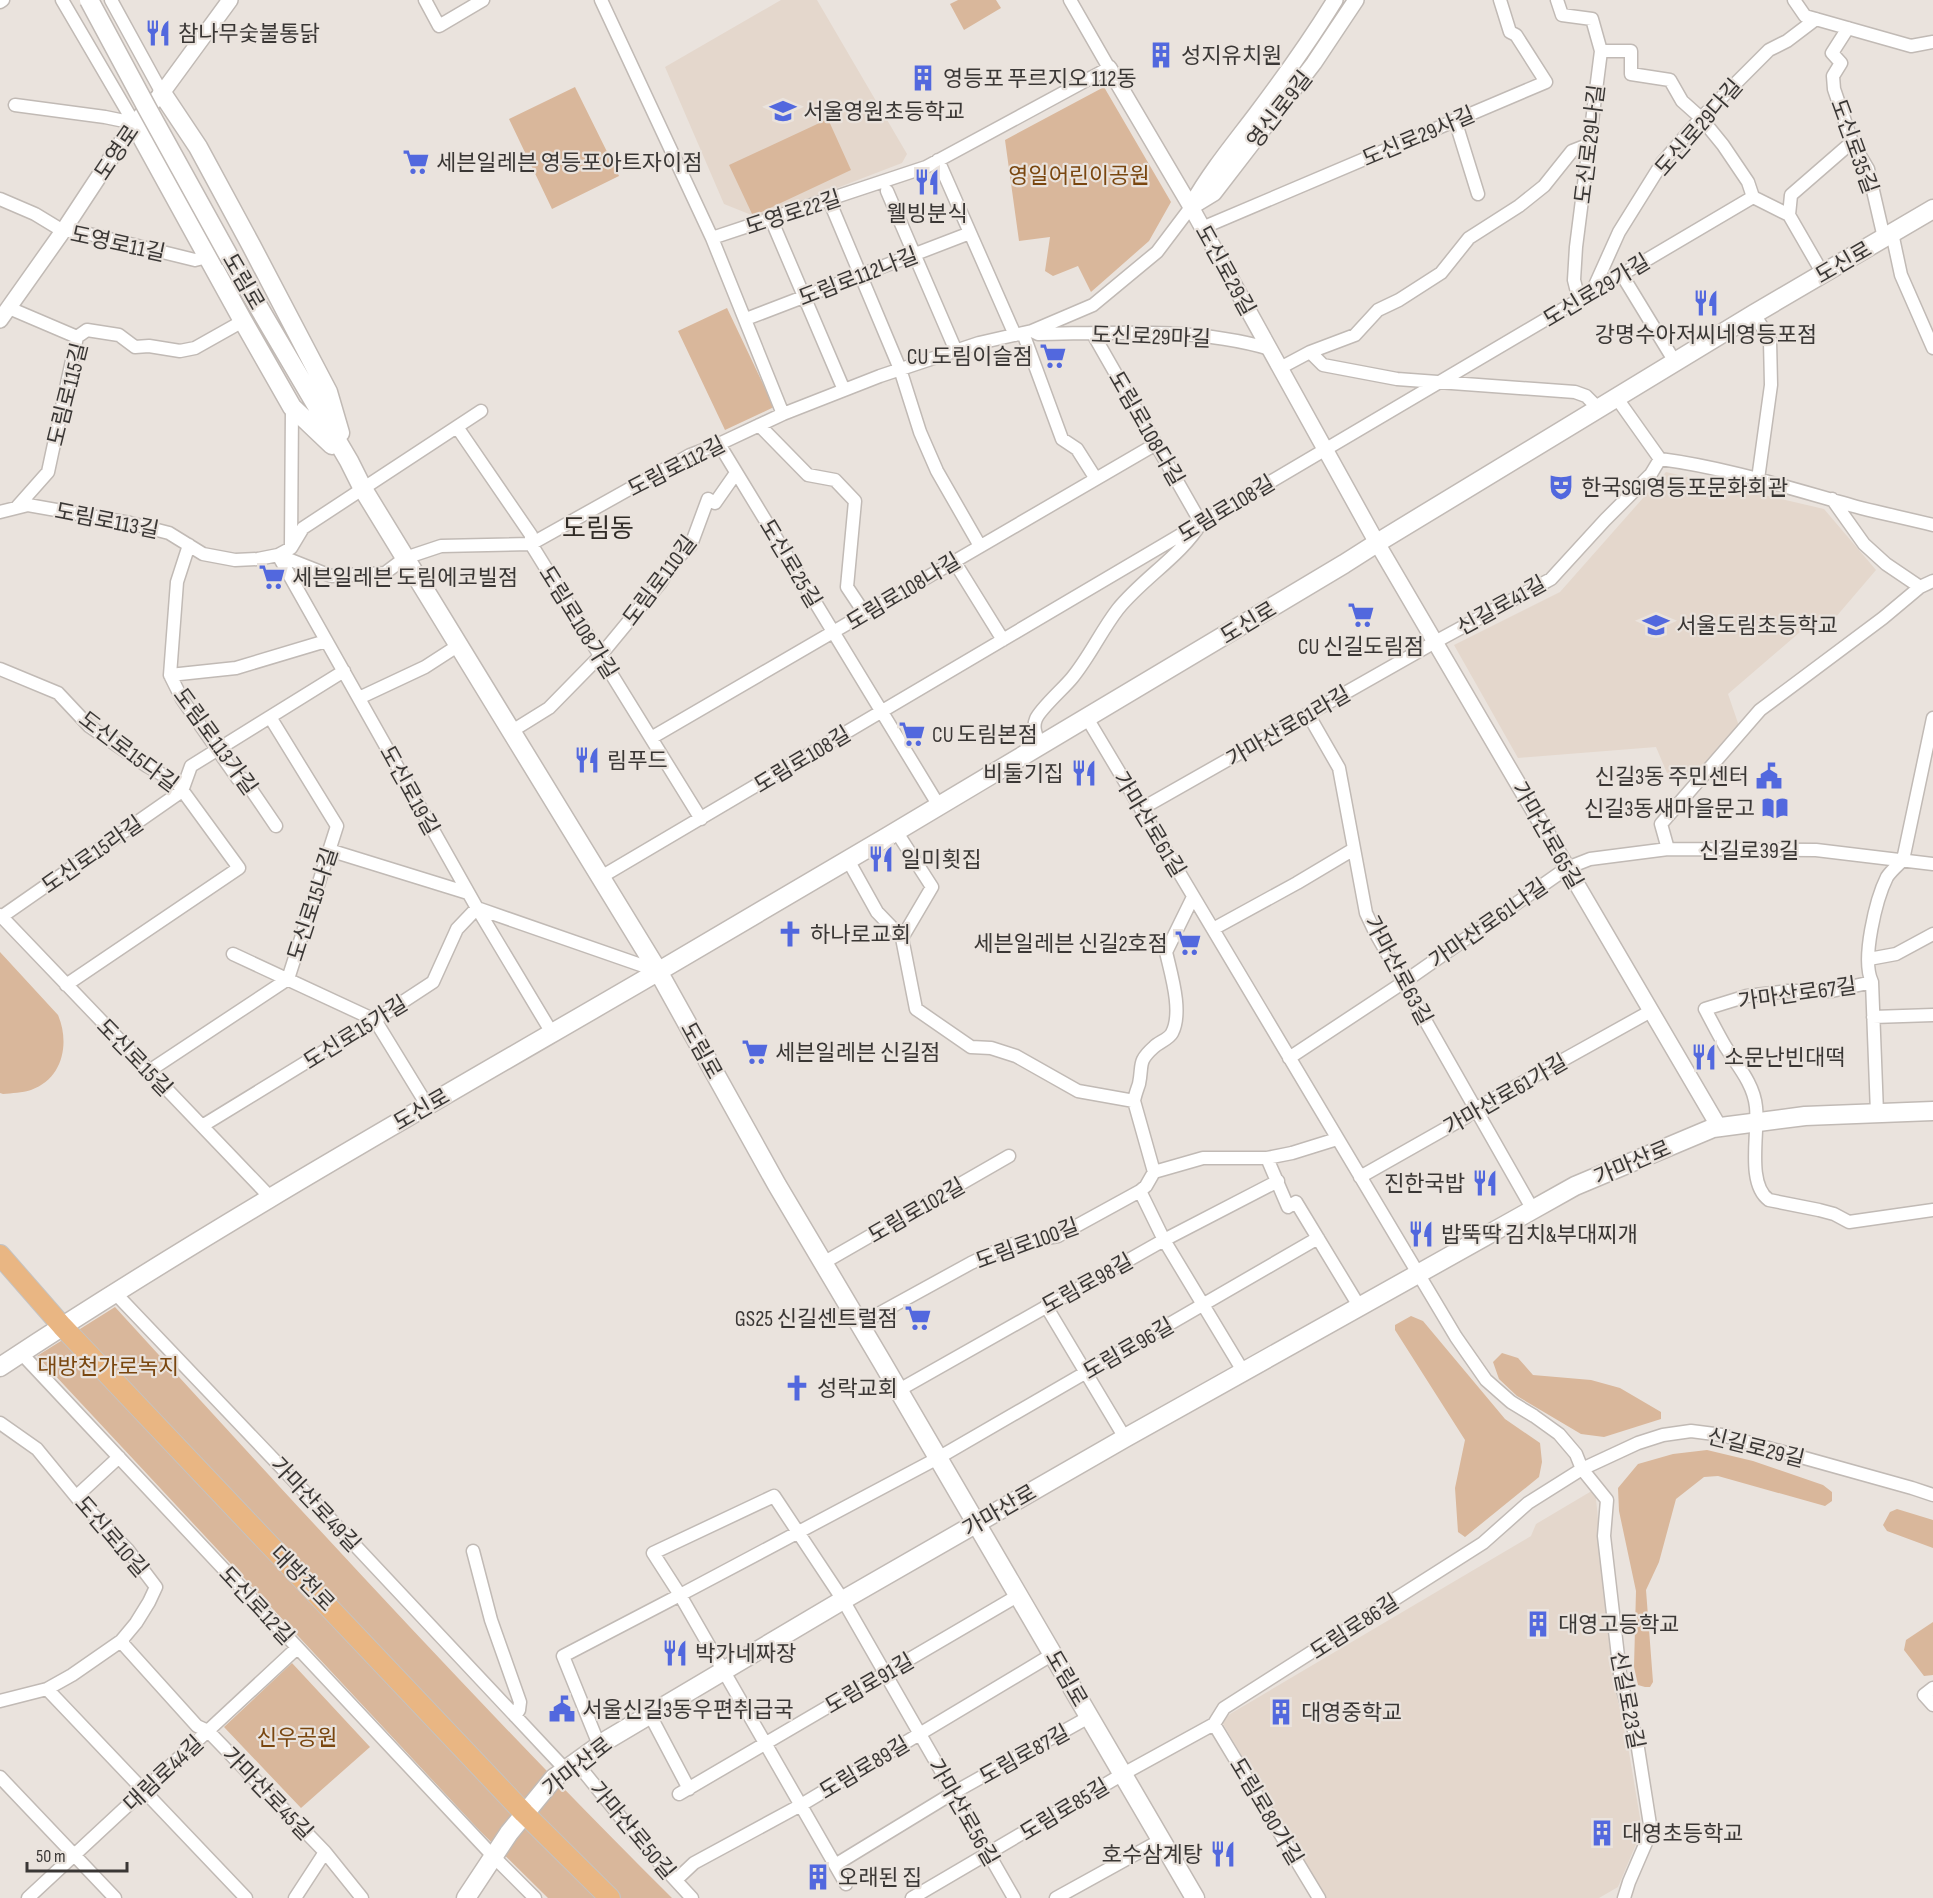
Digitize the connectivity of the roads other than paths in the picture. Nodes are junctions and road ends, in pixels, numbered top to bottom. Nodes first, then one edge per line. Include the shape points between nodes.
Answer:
1 (62, 0) edge
2 (89, 0) edge
3 (111, 0) edge
4 (230, 0) edge
5 (425, 0) edge
6 (483, 0) edge
7 (601, 0) edge
8 (1070, 0) edge
9 (1335, 0) edge
10 (1356, 0) edge
11 (1500, 0) edge
12 (1557, 0) edge
13 (1794, 0) edge
14 (1816, 19) junction
15 (1848, 28) junction
16 (1933, 42) edge
17 (1601, 51) junction
18 (1109, 68) junction
19 (162, 93) junction
20 (15, 105) dead end
21 (1701, 118) junction
22 (1455, 120) junction
23 (134, 123) junction
24 (1852, 142) junction
25 (1590, 144) junction
26 (198, 147) junction
27 (938, 160) junction
28 (158, 166) junction
29 (887, 190) dead end
30 (1478, 194) dead end
31 (1753, 197) junction
32 (0, 199) edge
33 (830, 200) junction
34 (1191, 207) junction
35 (1933, 209) edge
36 (1789, 215) junction
37 (771, 219) junction
38 (1202, 228) junction
39 (63, 231) junction
40 (970, 233) junction
41 (1888, 236) junction
42 (712, 238) junction
43 (915, 254) junction
44 (207, 256) junction
45 (1823, 274) junction
46 (860, 275) junction
47 (1622, 275) junction
48 (1593, 292) junction
49 (804, 297) junction
50 (1579, 300) junction
51 (5, 314) edge
52 (1754, 314) junction
53 (746, 319) junction
54 (243, 321) junction
55 (1023, 333) junction
56 (1093, 334) junction
57 (77, 337) junction
58 (1933, 348) edge
59 (1270, 349) junction
60 (956, 351) junction
61 (1310, 352) junction
62 (1675, 362) junction
63 (1280, 368) junction
64 (900, 369) junction
65 (1439, 383) junction
66 (844, 390) junction
67 (1616, 397) junction
68 (292, 407) junction
69 (1598, 408) junction
70 (481, 411) dead end
71 (783, 414) junction
72 (759, 425) junction
73 (458, 427) junction
74 (719, 444) junction
75 (1156, 444) junction
76 (1325, 450) junction
77 (1660, 459) junction
78 (349, 461) junction
79 (736, 473) junction
80 (1096, 478) junction
81 (1758, 479) junction
82 (363, 489) junction
83 (1832, 499) junction
84 (17, 507) junction
85 (0, 512) edge
86 (1201, 523) junction
87 (1933, 525) edge
88 (1377, 543) junction
89 (531, 544) junction
90 (189, 545) junction
91 (980, 546) junction
92 (291, 548) junction
93 (278, 555) junction
94 (405, 558) junction
95 (954, 561) junction
96 (1933, 581) edge
97 (1920, 587) junction
98 (865, 614) junction
99 (834, 633) junction
100 (1003, 640) junction
101 (326, 641) junction
102 (1435, 642) junction
103 (459, 645) junction
104 (600, 656) junction
105 (0, 669) edge
106 (344, 671) junction
107 (170, 675) junction
108 (359, 698) junction
109 (882, 712) junction
110 (1308, 714) junction
111 (270, 717) junction
112 (1087, 718) junction
113 (1933, 718) edge
114 (512, 731) junction
115 (651, 738) junction
116 (1040, 746) junction
117 (217, 749) junction
118 (182, 791) junction
119 (939, 806) junction
120 (1141, 809) junction
121 (701, 819) junction
122 (276, 826) dead end
123 (896, 831) junction
124 (1354, 849) junction
125 (1668, 849) junction
126 (329, 850) junction
127 (848, 860) junction
128 (1903, 860) junction
129 (1933, 864) edge
130 (1567, 868) junction
131 (601, 878) junction
132 (468, 893) junction
133 (1193, 897) junction
134 (477, 908) junction
135 (1, 916) edge
136 (1212, 929) junction
137 (1933, 934) edge
138 (902, 938) junction
139 (233, 954) dead end
140 (1869, 959) junction
141 (658, 971) junction
142 (288, 979) junction
143 (1404, 982) junction
144 (1872, 982) junction
145 (66, 985) junction
146 (1651, 1011) junction
147 (1933, 1015) edge
148 (1873, 1017) junction
149 (375, 1020) junction
150 (552, 1033) junction
151 (1289, 1058) junction
152 (149, 1071) junction
153 (1134, 1101) junction
154 (427, 1106) junction
155 (1475, 1109) junction
156 (1933, 1111) edge
157 (1877, 1113) junction
158 (1757, 1122) junction
159 (202, 1126) junction
160 (1719, 1127) junction
161 (1337, 1139) junction
162 (1009, 1156) dead end
163 (1268, 1158) junction
164 (1154, 1172) junction
165 (1360, 1177) junction
166 (1278, 1181) junction
167 (1140, 1191) junction
168 (270, 1197) junction
169 (1533, 1210) junction
170 (1933, 1210) edge
171 (1318, 1238) junction
172 (1164, 1240) junction
173 (0, 1255) edge
174 (823, 1263) junction
175 (1417, 1274) junction
176 (115, 1293) junction
177 (1203, 1305) junction
178 (1046, 1306) junction
179 (1359, 1306) junction
180 (860, 1324) junction
181 (62, 1326) junction
182 (21, 1353) junction
183 (0, 1367) edge
184 (1243, 1371) junction
185 (1086, 1372) junction
186 (899, 1390) junction
187 (0, 1423) edge
188 (1125, 1438) junction
189 (119, 1457) junction
190 (938, 1458) junction
191 (1582, 1469) junction
192 (1933, 1496) edge
193 (78, 1499) junction
194 (977, 1523) junction
195 (798, 1533) junction
196 (473, 1551) dead end
197 (680, 1595) junction
198 (1019, 1595) junction
199 (843, 1600) junction
200 (123, 1639) junction
201 (297, 1648) junction
202 (1053, 1654) junction
203 (724, 1672) junction
204 (884, 1674) junction
205 (47, 1689) junction
206 (1929, 1692) edge
207 (0, 1701) edge
208 (1933, 1706) edge
209 (650, 1715) junction
210 (515, 1716) junction
211 (1089, 1717) junction
212 (1214, 1724) junction
213 (208, 1731) junction
214 (918, 1735) junction
215 (765, 1744) junction
216 (599, 1745) junction
217 (570, 1765) junction
218 (1123, 1774) junction
219 (0, 1777) edge
220 (144, 1790) junction
221 (953, 1793) junction
222 (801, 1805) junction
223 (524, 1813) junction
224 (1161, 1840) junction
225 (325, 1852) junction
226 (988, 1854) junction
227 (74, 1855) junction
228 (493, 1856) junction
229 (835, 1864) junction
230 (676, 1880) junction
231 (846, 1884) dead end
232 (1622, 1896) edge
233 (28, 1898) edge
234 (115, 1898) edge
235 (246, 1898) edge
236 (295, 1898) edge
237 (362, 1898) edge
238 (466, 1898) edge
239 (535, 1898) edge
240 (610, 1898) edge
241 (692, 1898) edge
242 (912, 1898) edge
243 (1014, 1898) edge
244 (1056, 1898) edge
245 (1195, 1898) edge
246 (1320, 1898) edge

1 - 23 street
2 - 78 main road, 도림로, bridge via 231,260
3 - 19 street
4 - 19 street, 도영로
5 - 6 street via 439,26
7 - 42 street
8 - 18 street, 도신로29길
9 - 34 street via 1205,181
10 - 34 street, 영신로9길 via 1314,63 1214,193
11 - 22 street, 도신로29사길 via 1510,32 1546,82
12 - 17 street, 도신로29나길 via 1562,15 1592,19
13 - 14 street via 1805,16
14 - 15 street
14 - 21 street, 도신로29다길 via 1769,51
15 - 16 street via 1911,46
15 - 24 street, 도신로35길 via 1832,53 1841,63 1833,76 1834,89
17 - 21 street via 1631,51 1631,74 1670,80 1682,101
17 - 25 street, 도신로29나길
18 - 27 street, 도영로22길
18 - 34 street, 도신로29길
19 - 23 street, 도영로
19 - 26 main road
20 - 23 street
21 - 31 street via 1748,182
21 - 48 street, 도신로29다길 via 1662,163 1619,232
22 - 30 street
22 - 38 street, 도신로29사길
23 - 28 main road
23 - 39 street, 도영로
24 - 36 street via 1791,195
24 - 41 street, 도신로35길 via 1868,169
25 - 50 street, 도신로29나길 via 1575,247 1574,280
25 - 61 street via 1572,152 1544,186 1520,206 1469,238 1441,273 1378,310 1355,335
26 - 28 main road via 177,148 167,153
26 - 78 main road via 328,392
27 - 33 street, 도영로22길
27 - 40 street
28 - 44 main road
29 - 43 street
31 - 36 street
31 - 47 street, 도신로29가길
32 - 39 street, 도영로11길
33 - 37 street, 도영로22길
33 - 46 street
34 - 38 street, 도신로29길
34 - 55 street, 도림로112길 via 1157,252 1093,305
35 - 41 main road, 도신로
36 - 45 street
37 - 42 street, 도영로22길
37 - 49 street
38 - 59 street, 도신로29길
39 - 44 street, 도영로11길 via 77,231 195,260
39 - 51 street, 도영로
40 - 43 street, 도림로112나길
40 - 55 street
41 - 45 main road, 도신로
41 - 58 street, 도신로35길
42 - 53 street
43 - 46 street, 도림로112나길
43 - 60 street
44 - 54 main road
45 - 52 main road, 도신로
46 - 49 street, 도림로112나길
46 - 64 street
47 - 48 street, 도신로29가길
47 - 62 street
48 - 50 street, 도신로29가길
49 - 53 street, 도림로112나길
49 - 66 street
50 - 65 street, 도신로29가길
51 - 57 street, 도영로
52 - 62 main road, 도신로
52 - 81 street via 1770,340 1771,385
53 - 71 street
54 - 57 street, 도림로115길 via 195,348 180,351 135,347 119,335 87,330
54 - 68 main road
55 - 56 street, 도신로29마길
55 - 60 street, 도림로112길
55 - 80 street via 1062,439 1077,449
56 - 59 street, 도신로29마길 via 1194,334
56 - 75 street, 도림로108다길
57 - 84 street, 도림로115길 via 48,472
59 - 63 street, 도신로29길
60 - 64 street, 도림로112길
61 - 63 street
61 - 65 street via 1323,365
62 - 67 main road, 도신로
63 - 76 street, 도신로29길
64 - 66 street, 도림로112길
64 - 91 street via 937,471
65 - 69 street via 1575,392
65 - 76 street, 도신로29가길
66 - 71 street, 도림로112길
67 - 69 main road, 도신로
67 - 77 street
68 - 78 main road
68 - 92 street
69 - 88 main road, 도신로
70 - 73 street
71 - 72 street, 도림로112길
72 - 74 street, 도림로112길
72 - 98 street via 808,475 835,480 855,501 847,587
73 - 82 street
73 - 89 street, 도림로108가길 via 531,535
74 - 79 street, 도신로25길
74 - 89 street, 도림로112길 via 690,455
75 - 80 street, 도림로108나길
75 - 86 street, 도림로108다길
76 - 86 street, 도림로108길
76 - 88 street, 도신로29길
77 - 81 street
77 - 102 street, 신길로41길 via 1651,474 1551,579
78 - 82 main road, 도림로
79 - 99 street, 도신로25길
79 - 104 street, 도림로110길 via 715,503 708,499 691,544
80 - 91 street, 도림로108나길
81 - 83 street
82 - 92 street, 도림로113길 via 303,528
82 - 94 main road, 도림로
83 - 87 street
83 - 97 street via 1864,544
84 - 85 street, 도림로113길
84 - 90 street, 도림로113길 via 28,505 130,523 169,533
86 - 100 street, 도림로108길
86 - 116 street via 1118,609 1082,666 1040,712 1035,721
88 - 102 street, 가마산로65길
88 - 112 main road, 도신로
89 - 94 street, 도림로112길 via 441,546
89 - 104 street, 도림로108가길
90 - 93 street, 도림로113길 via 203,554 235,560
90 - 107 street, 도림로113가길 via 177,582
91 - 95 street, 도림로108나길
92 - 93 street, 도림로113길
93 - 94 street via 332,576 385,573
93 - 101 street, 도신로19길
94 - 103 main road, 도림로
95 - 98 street, 도림로108나길
95 - 100 street
96 - 97 street
97 - 125 street via 1760,710 1661,824
98 - 99 street, 도림로108나길
99 - 109 street, 도신로25길
99 - 115 street, 도림로108나길
100 - 109 street, 도림로108길
101 - 106 street, 도신로19길
101 - 107 street via 236,668
102 - 110 street, 가마산로61라길
102 - 130 street, 가마산로65길
103 - 108 street via 425,667
103 - 114 main road, 도림로
104 - 114 street, 도림로110길 via 549,708
104 - 115 street, 도림로108가길
105 - 118 street, 도신로15다길 via 58,693 89,726 177,783
106 - 108 street, 도신로19길
106 - 111 street
107 - 117 street, 도림로113가길
108 - 132 street, 도신로19길
109 - 119 street, 도신로25길
109 - 121 street, 도림로108길
110 - 120 street, 가마산로61라길
110 - 124 street, 가마산로63길 via 1340,768
111 - 117 street
111 - 126 street, 도신로15나길 via 337,826
112 - 116 main road, 도신로
112 - 120 street, 가마산로61길
113 - 128 street
114 - 131 main road, 도림로
115 - 121 street, 도림로108가길
116 - 119 main road, 도신로
117 - 118 street via 191,766
117 - 122 street, 도림로113가길 via 237,779 244,779
118 - 135 street, 도신로15라길
118 - 145 street, 도신로15다길 via 239,868
119 - 123 main road, 도신로
120 - 133 street, 가마산로61길
121 - 131 street, 도림로108길
123 - 127 main road, 도신로
123 - 138 street via 932,887
124 - 136 street
124 - 143 street, 가마산로63길 via 1366,913
125 - 128 street, 신길로39길 via 1816,850
125 - 130 street, 신길로39길 via 1590,859
126 - 132 street
126 - 142 street, 도신로15나길
127 - 138 street via 877,912
127 - 141 main road, 도신로
128 - 129 street, 신길로39길
128 - 140 street via 1888,874 1880,894
130 - 143 street, 가마산로61나길
130 - 146 street, 가마산로65길
131 - 141 main road, 도림로
132 - 134 street, 도신로19길
133 - 136 street, 가마산로61길
133 - 153 street via 1166,952 1174,987 1176,1024 1171,1036 1144,1057
134 - 141 street
134 - 149 street, 도신로15가길 via 457,930 433,982
134 - 150 street, 도신로19길
135 - 145 street, 도신로15길
136 - 151 street, 가마산로61길
137 - 140 street via 1896,954
138 - 153 street via 916,1009 971,1047 1016,1056 1078,1091
139 - 142 street
140 - 144 street
141 - 150 main road, 도신로
141 - 174 main road, 도림로
142 - 149 street
142 - 152 street, 도신로15나길
143 - 151 street, 가마산로61나길
143 - 155 street, 가마산로63길
144 - 148 street
144 - 158 street, 가마산로67길 via 1832,991 1747,996 1705,1009 1742,1071 1756,1105
145 - 152 street, 도신로15길
146 - 155 street, 가마산로61가길
146 - 160 street, 가마산로65길
147 - 148 street
148 - 157 street
149 - 154 street
149 - 159 street, 도신로15가길
150 - 154 main road, 도신로
151 - 161 street, 가마산로61길
152 - 159 street, 도신로15길
153 - 164 street
154 - 168 main road, 도신로
155 - 165 street, 가마산로61가길
155 - 169 street, 가마산로63길
156 - 157 main road, 가마산로
157 - 158 main road, 가마산로
158 - 160 main road, 가마산로
158 - 170 street via 1756,1179 1769,1200 1834,1214 1849,1222
159 - 168 street, 도신로15길
160 - 169 main road, 가마산로 via 1575,1186
161 - 163 street
161 - 165 street, 가마산로61길
162 - 174 street, 도림로102길
163 - 164 street via 1203,1158
163 - 166 street
164 - 167 street, 도림로100길
165 - 175 street, 가마산로61길
166 - 171 street via 1288,1207 1296,1202
166 - 172 street, 도림로98길
167 - 172 street
167 - 180 street, 도림로100길 via 1058,1236 1000,1249
168 - 176 main road, 도신로
169 - 175 main road, 가마산로
171 - 177 street, 도림로96길
171 - 179 street
172 - 177 street
172 - 178 street, 도림로98길
173 - 181 main road, 대방천로
174 - 180 main road, 도림로
175 - 179 main road, 가마산로
175 - 191 street, 신길로23길 via 1486,1380 1559,1434 1576,1454
176 - 181 main road, 도신로
176 - 210 street, 가마산로49길
177 - 184 street
177 - 185 street, 도림로96길
178 - 185 street
178 - 186 street, 도림로98길
179 - 184 main road, 가마산로
180 - 186 main road, 도림로
181 - 182 main road, 도신로
181 - 223 main road, 대방천로
182 - 183 main road, 도신로
182 - 189 street, 도신로12길
184 - 188 main road, 가마산로
185 - 188 street
185 - 190 street, 도림로96길
186 - 190 main road, 도림로
187 - 193 street, 도신로10길 via 37,1449
188 - 194 main road, 가마산로
189 - 193 street via 80,1492
189 - 201 street, 도신로12길
190 - 194 main road, 도림로
190 - 195 street
191 - 192 street, 신길로29길 via 1646,1440 1691,1431 1722,1435
191 - 212 street, 도림로86길 via 1528,1503 1483,1544 1224,1708
191 - 232 street, 신길로23길 via 1607,1500 1604,1536 1621,1682 1637,1742 1651,1831
193 - 200 street, 도신로10길 via 128,1550 156,1587
194 - 198 main road, 도림로
194 - 199 main road, 가마산로
195 - 197 street
195 - 197 street via 774,1496 653,1553
195 - 199 street
196 - 210 street via 520,1702
197 - 203 street
197 - 216 street via 563,1656
198 - 202 main road, 도림로
198 - 204 street, 도림로91길
199 - 203 main road, 가마산로
199 - 204 street, 가마산로56길
200 - 205 street, 도신로10길
200 - 213 street, 가마산로45길 via 123,1644 197,1726
201 - 213 street, 대림로44길
201 - 228 street, 도신로12길
202 - 211 main road, 도림로
202 - 214 street, 도림로89길
203 - 209 main road, 가마산로
203 - 215 street
204 - 214 street, 가마산로56길
204 - 215 street, 도림로91길
205 - 207 street, 도신로10길
205 - 220 street
206 - 208 street
209 - 215 street, 도림로91길 via 684,1791
209 - 216 main road, 가마산로
210 - 217 street, 가마산로49길
211 - 218 main road, 도림로
211 - 221 street, 도림로87길
212 - 218 street, 도림로86길
212 - 246 street, 도림로80가길
213 - 220 street, 대림로44길
213 - 225 street, 가마산로45길
214 - 221 street, 가마산로56길
214 - 222 street, 도림로89길
215 - 222 street
216 - 217 main road, 가마산로
217 - 223 main road, 가마산로
217 - 230 street, 가마산로50길
218 - 224 main road, 도림로
218 - 226 street, 도림로85길
219 - 227 street
220 - 227 street, 대림로44길
220 - 235 street
221 - 226 street, 가마산로56길
221 - 229 street, 도림로87길
222 - 229 street
222 - 230 street, 도림로89길 via 694,1863
223 - 228 main road, 가마산로
223 - 240 main road, 대방천로
224 - 244 street
224 - 245 main road, 도림로
225 - 236 street
225 - 237 street, 가마산로45길
226 - 242 street, 도림로85길
226 - 243 street, 가마산로56길
227 - 233 street, 대림로44길
227 - 234 street
228 - 238 main road, 가마산로
228 - 239 street, 도신로12길
229 - 231 street
230 - 241 street, 가마산로50길

